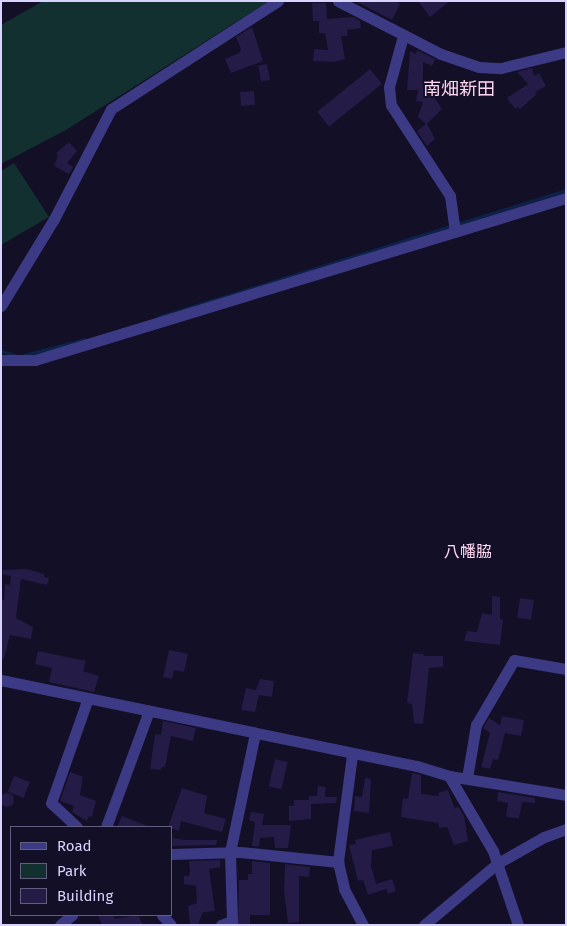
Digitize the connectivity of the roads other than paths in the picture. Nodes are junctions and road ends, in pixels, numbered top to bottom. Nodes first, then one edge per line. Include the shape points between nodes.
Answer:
1 (278, 1) edge
2 (338, 1) edge
3 (403, 36) junction
4 (566, 52) edge
5 (566, 198) edge
6 (455, 225) junction
7 (1, 306) edge
8 (1, 360) edge
9 (566, 668) edge
10 (1, 680) edge
11 (88, 698) junction
12 (149, 711) junction
13 (255, 733) junction
14 (352, 755) junction
15 (449, 776) junction
16 (467, 778) junction
17 (566, 795) edge
18 (76, 826) edge
19 (106, 826) edge
20 (566, 829) edge
21 (230, 852) junction
22 (172, 854) edge
23 (338, 862) junction
24 (498, 863) junction
25 (71, 916) edge
26 (60, 925) edge
27 (222, 925) edge
28 (363, 925) edge
29 (424, 925) edge
30 (518, 925) edge

1 - 7 street via 111,109 54,219
2 - 3 street
3 - 4 street via 441,54 490,68 523,64
3 - 6 street via 389,87 391,105 450,196
5 - 6 street
6 - 8 street via 35,360
9 - 16 street via 514,660 476,725
10 - 11 street
11 - 12 street
11 - 18 street via 51,803
12 - 13 street
12 - 19 street
13 - 14 street
13 - 21 street
14 - 15 street via 417,766
14 - 23 street
15 - 16 street
15 - 24 street
16 - 17 street
20 - 24 street via 544,837
21 - 22 street
21 - 23 street via 270,853
21 - 27 street via 232,920
23 - 28 street via 344,889
24 - 29 street
24 - 30 street
25 - 26 street

